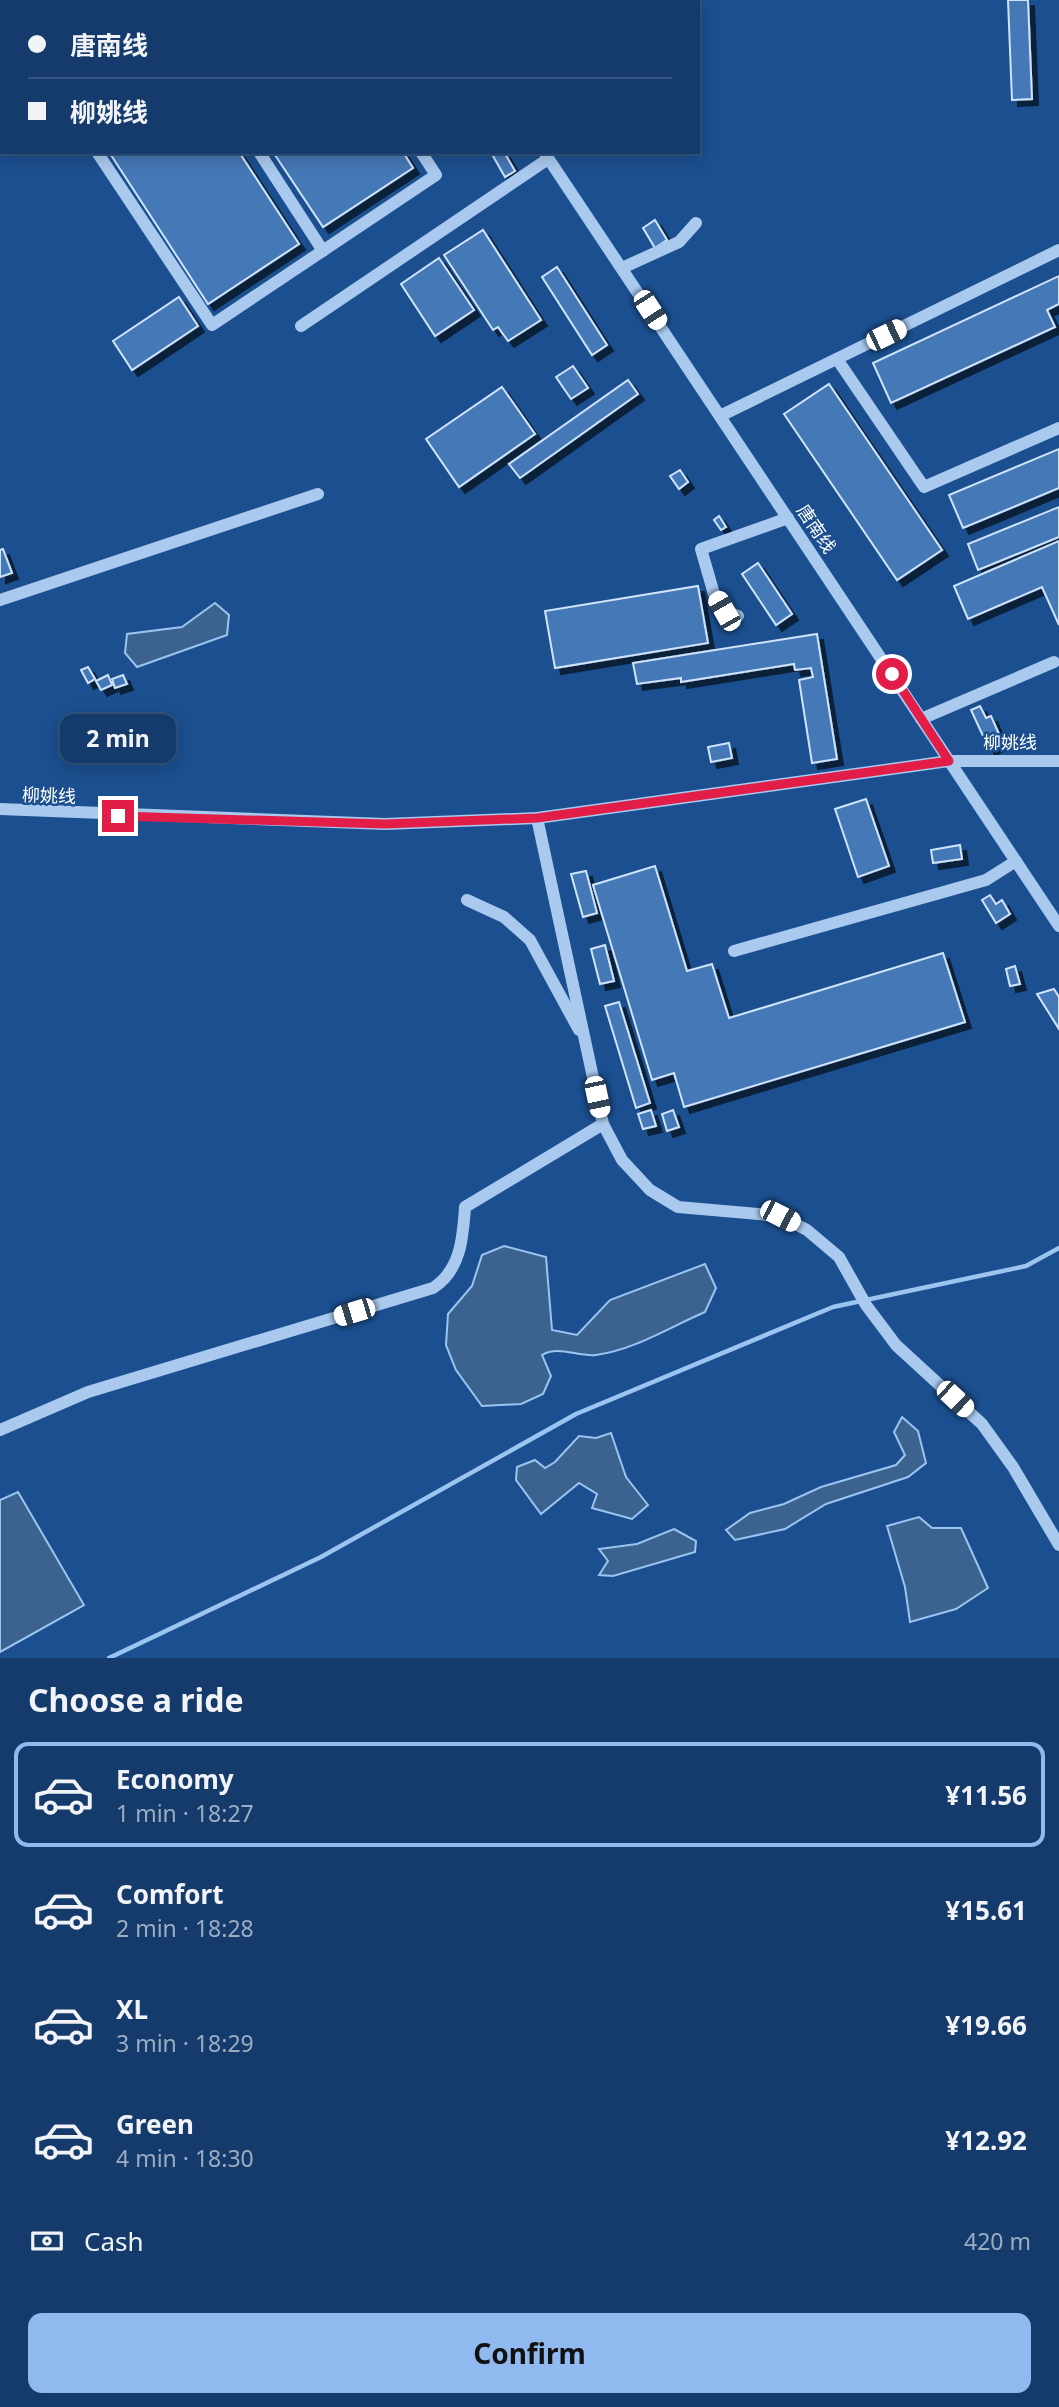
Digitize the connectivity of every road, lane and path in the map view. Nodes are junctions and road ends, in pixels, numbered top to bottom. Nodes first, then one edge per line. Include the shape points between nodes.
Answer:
1 (98, 154) edge
2 (259, 154) edge
3 (422, 154) edge
4 (546, 155) edge
5 (696, 223) dead end
6 (1059, 250) edge
7 (323, 251) junction
8 (622, 268) junction
9 (301, 326) dead end
10 (836, 359) junction
11 (720, 416) junction
12 (1059, 428) edge
13 (318, 495) dead end
14 (788, 519) junction
15 (0, 600) edge
16 (738, 615) dead end
17 (1054, 662) dead end
18 (921, 719) junction
19 (949, 761) junction
20 (1059, 761) edge
21 (0, 810) edge
22 (537, 818) junction
23 (1016, 861) junction
24 (467, 900) dead end
25 (1059, 926) edge
26 (734, 951) dead end
27 (585, 1043) junction
28 (603, 1124) junction
29 (0, 1430) edge
30 (1059, 1545) edge

1 - 7 street via 212,325
2 - 7 street
3 - 7 street via 436,175
4 - 8 street, 唐南线
4 - 9 street
5 - 8 street via 679,242
6 - 10 street
8 - 11 street, 唐南线
10 - 11 street
10 - 12 street via 924,487
11 - 14 street, 唐南线
13 - 15 street
14 - 16 street via 701,550 714,594 724,611
14 - 18 street, 唐南线
17 - 18 street
18 - 19 street, 唐南线
19 - 20 street, 柳姚线
19 - 22 street, 柳姚线
19 - 23 street, 唐南线
21 - 22 street, 柳姚线 via 385,824
22 - 27 street
23 - 25 street, 唐南线
23 - 26 street via 986,880
24 - 27 street via 504,917 530,940
27 - 28 street
28 - 29 street via 465,1206 454,1266 433,1288 88,1392
28 - 30 street via 622,1160 650,1190 678,1207 780,1216 807,1230 839,1257 896,1345 982,1424

